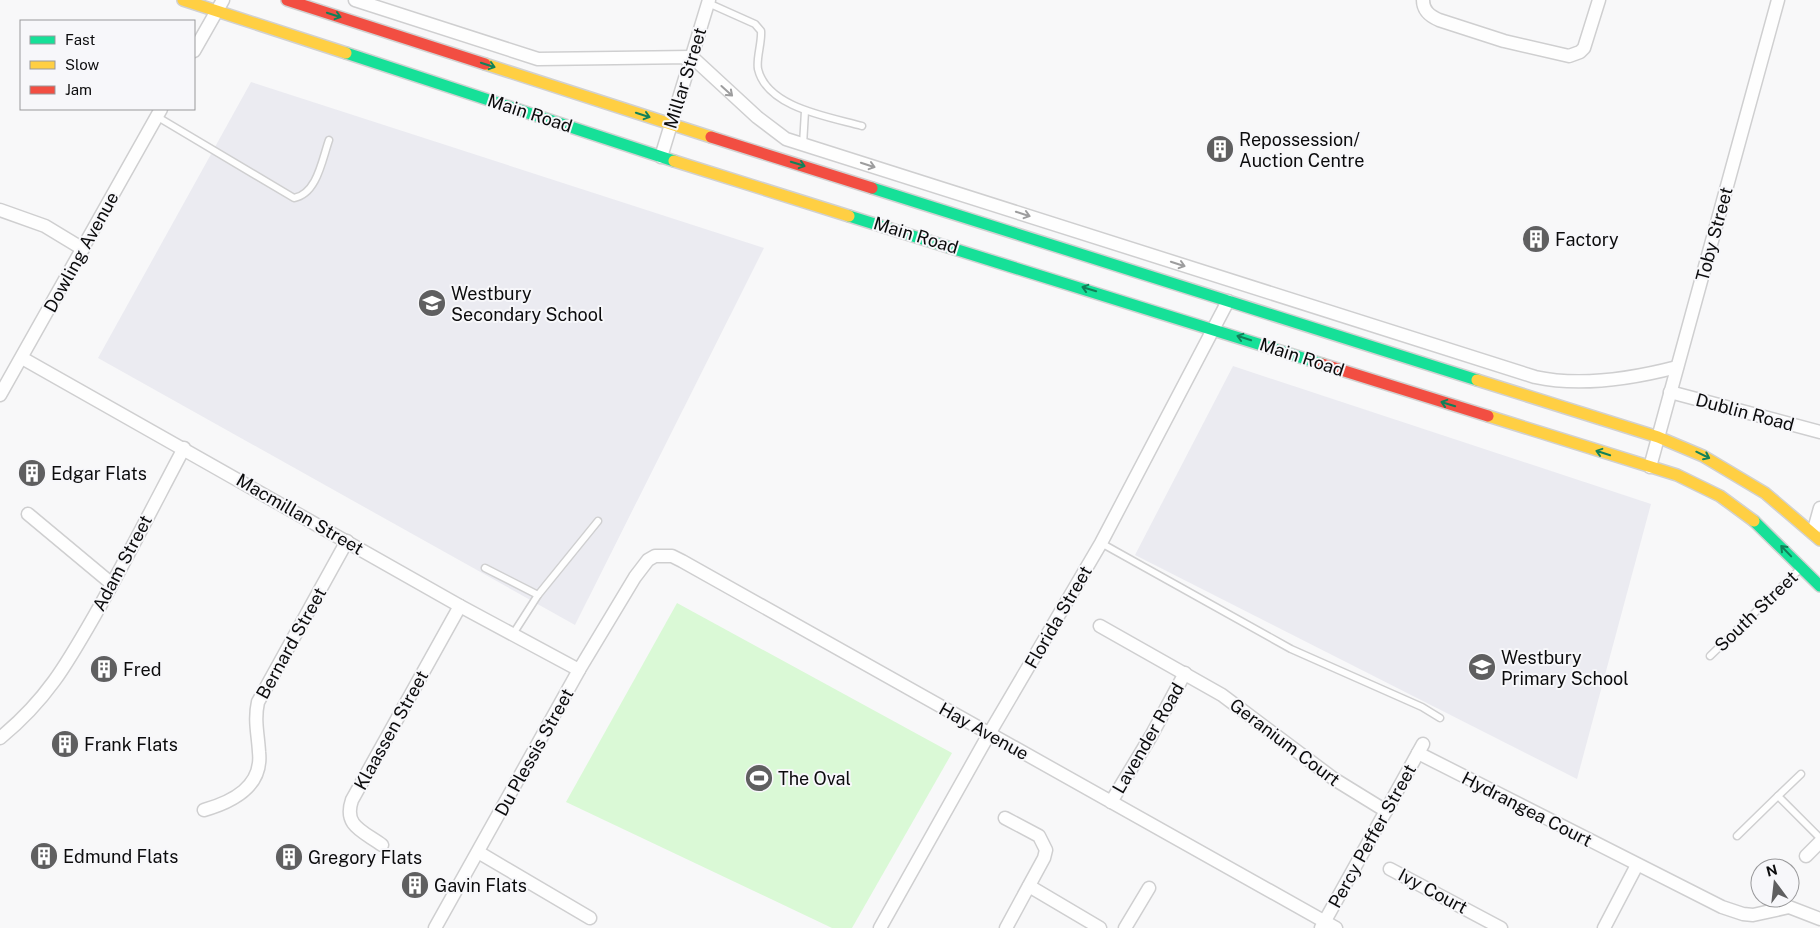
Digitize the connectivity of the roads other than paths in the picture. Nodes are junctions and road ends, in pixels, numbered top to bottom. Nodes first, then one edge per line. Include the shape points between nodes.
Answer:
1 (183, 0) edge
2 (287, 0) edge
3 (355, 0) edge
4 (1423, 0) edge
5 (1599, 0) edge
6 (1778, 0) edge
7 (709, 2) edge
8 (220, 5) edge
9 (195, 49) edge
10 (692, 57) junction
11 (805, 111) junction
12 (158, 112) edge
13 (670, 124) junction
14 (862, 126) dead end
15 (329, 140) dead end
16 (803, 145) junction
17 (661, 156) junction
18 (0, 210) edge
19 (83, 250) junction
20 (1228, 301) junction
21 (1216, 329) junction
22 (22, 358) junction
23 (1677, 367) junction
24 (1670, 392) junction
25 (0, 396) edge
26 (1820, 432) edge
27 (1658, 437) junction
28 (184, 448) junction
29 (1650, 467) junction
30 (1820, 508) edge
31 (28, 514) dead end
32 (598, 521) dead end
33 (1816, 537) edge
34 (347, 541) junction
35 (1101, 543) junction
36 (1802, 567) junction
37 (486, 568) dead end
38 (635, 577) joint
39 (112, 584) junction
40 (1820, 586) edge
41 (538, 594) junction
42 (460, 606) junction
43 (1100, 626) dead end
44 (513, 634) junction
45 (1710, 656) dead end
46 (579, 670) junction
47 (1185, 673) junction
48 (1440, 718) dead end
49 (989, 734) junction
50 (0, 738) edge
51 (1421, 748) joint
52 (1801, 774) dead end
53 (1778, 796) junction
54 (1110, 802) junction
55 (204, 810) dead end
56 (1386, 810) junction
57 (1005, 818) dead end
58 (1737, 836) dead end
59 (1820, 840) edge
60 (382, 845) dead end
61 (478, 852) junction
62 (1806, 856) dead end
63 (1637, 865) junction
64 (1390, 869) dead end
65 (1029, 886) junction
66 (1149, 888) dead end
67 (590, 918) dead end
68 (1820, 920) edge
69 (1323, 925) edge
70 (436, 928) edge
71 (880, 928) edge
72 (1006, 928) edge
73 (1100, 928) edge
74 (1124, 928) edge
75 (1336, 928) edge
76 (1501, 928) edge
77 (1604, 928) edge

1 - 8 main road, Main Road
2 -> 13 main road, Main Road
3 - 10 street via 538,59
4 - 5 street via 1431,17 1569,56 1584,48
6 - 23 street, Toby Street
7 - 10 street, Millar Street
7 - 11 lane via 755,24 761,31 758,68 764,83 779,98
8 - 9 street
8 - 17 main road, Main Road
10 - 13 street, Millar Street
10 -> 16 street via 771,128 786,139
11 - 14 lane
11 - 16 lane
12 - 15 lane via 294,198 310,190
12 - 19 street, Dowling Avenue
13 - 17 street, Millar Street
13 -> 20 main road, Main Road
16 -> 23 street via 1535,377 1583,382 1647,375
21 -> 17 main road, Main Road
18 - 19 street via 45,226
19 - 22 street, Dowling Avenue
20 - 21 street, Florida Street
20 - 27 main road, Main Road
29 -> 21 main road, Main Road
21 - 35 street, Florida Street
22 - 25 street, Dowling Avenue
22 - 28 street, Macmillan Street
23 - 24 street, Toby Street
24 - 26 street, Dublin Road
24 - 27 street, Toby Street
27 - 29 street, Toby Street
27 -> 33 main road, Main Road via 1692,450 1739,475
28 - 34 street, Macmillan Street
28 - 39 street, Adam Street
36 -> 29 main road, Main Road via 1746,512 1730,501 1697,483
30 - 33 street
31 - 39 street
32 - 41 lane
34 - 42 street, Macmillan Street
34 - 55 street, Bernard Street via 258,702 255,717 260,754 255,776 239,796 226,804
35 - 48 lane via 1291,649
35 - 49 street, Florida Street
36 - 40 main road, Main Road
36 - 45 lane, South Street
37 - 41 lane
38 - 46 street, Du Plessis Street
38 - 49 street, Hay Avenue via 648,560 672,556
39 - 50 street, Adam Street via 59,677 31,711
41 - 44 lane
42 - 44 street, Macmillan Street
42 - 60 street, Klaassen Street via 348,811 352,824
43 - 47 street, Geranium Court
44 - 46 street, Macmillan Street
46 - 61 street, Du Plessis Street
47 - 54 street, Lavender Road
47 - 56 street, Geranium Court via 1245,710 1354,793
49 - 54 street, Hay Avenue
49 - 71 street, Florida Street
51 - 56 street, Percy Peffer Street
51 - 63 street, Hydrangea Court
52 - 53 lane
53 - 58 lane
53 - 59 lane
54 - 69 street, Hay Avenue
56 - 69 street, Percy Peffer Street
57 - 65 street via 1038,836 1046,850
59 - 62 street
61 - 67 street
61 - 70 street, Du Plessis Street
63 - 68 street, Hydrangea Court via 1743,914 1762,914 1789,907
63 - 77 street
64 - 76 street, Ivy Court
65 - 72 street
65 - 73 street
66 - 74 street
69 - 75 street, Hay Avenue

